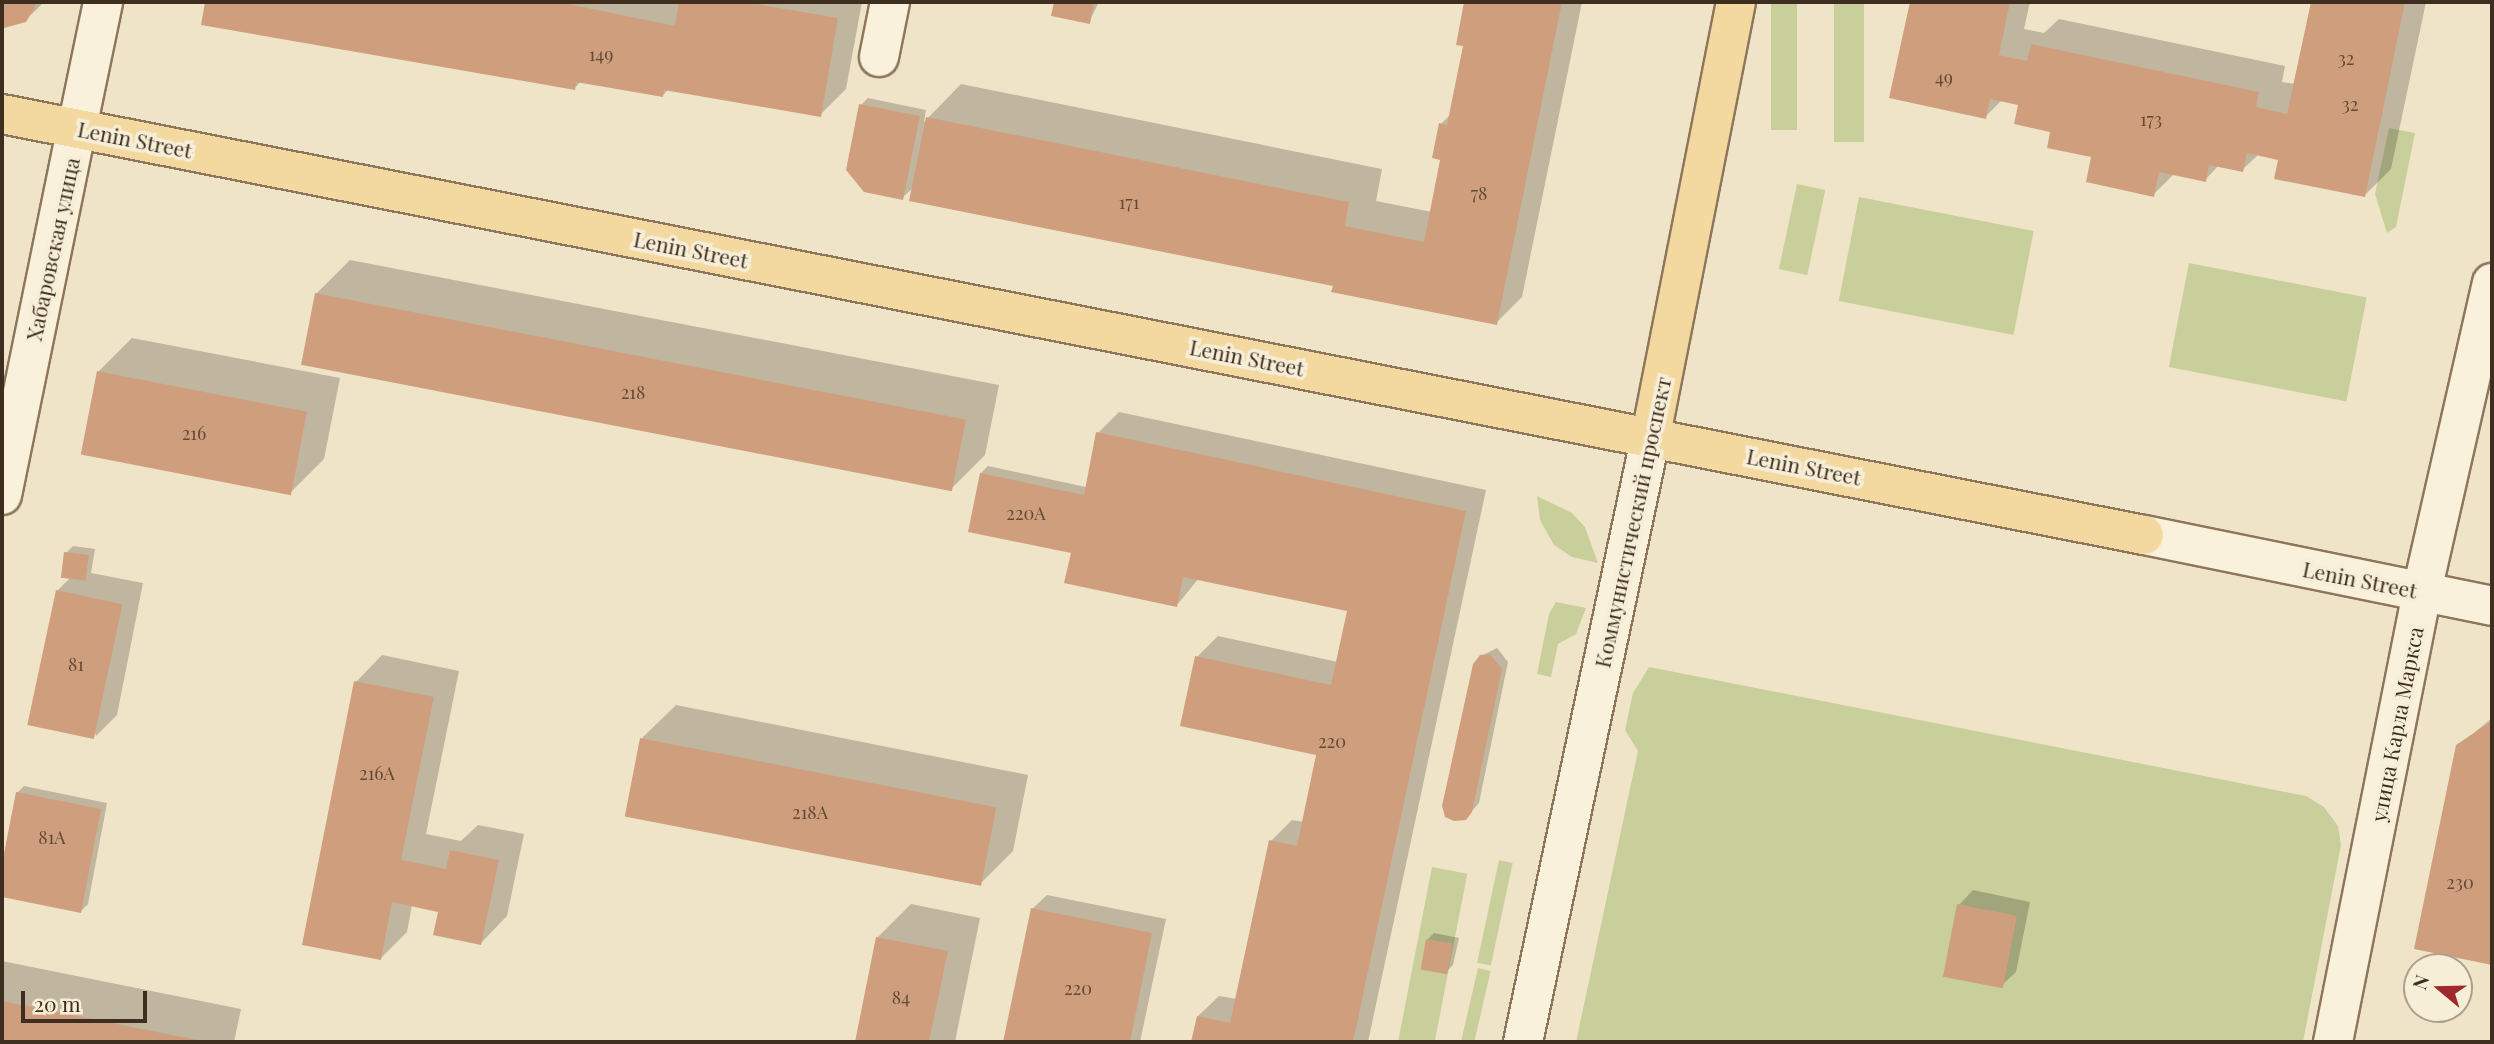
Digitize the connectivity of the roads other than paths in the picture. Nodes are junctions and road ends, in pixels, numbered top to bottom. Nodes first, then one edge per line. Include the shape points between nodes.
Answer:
1 (103, 2) edge
2 (890, 2) edge
3 (1736, 2) edge
4 (879, 57) dead end
5 (2, 114) edge
6 (77, 128) junction
7 (2492, 283) edge
8 (1651, 435) junction
9 (2, 495) edge
10 (2144, 535) joint
11 (2422, 591) junction
12 (2492, 606) edge
13 (1523, 1042) edge
14 (2333, 1042) edge

1 - 6 street, Хабаровская улица
2 - 4 street
3 - 8 main road, Коммунистический проспект
5 - 6 main road, Lenin Street
6 - 8 main road, Lenin Street
6 - 9 street, Хабаровская улица
7 - 11 street, улица Карла Маркса
8 - 10 main road, Lenin Street
8 - 13 street, Коммунистический проспект
10 - 11 street, Lenin Street
11 - 12 street, Lenin Street
11 - 14 street, улица Карла Маркса

